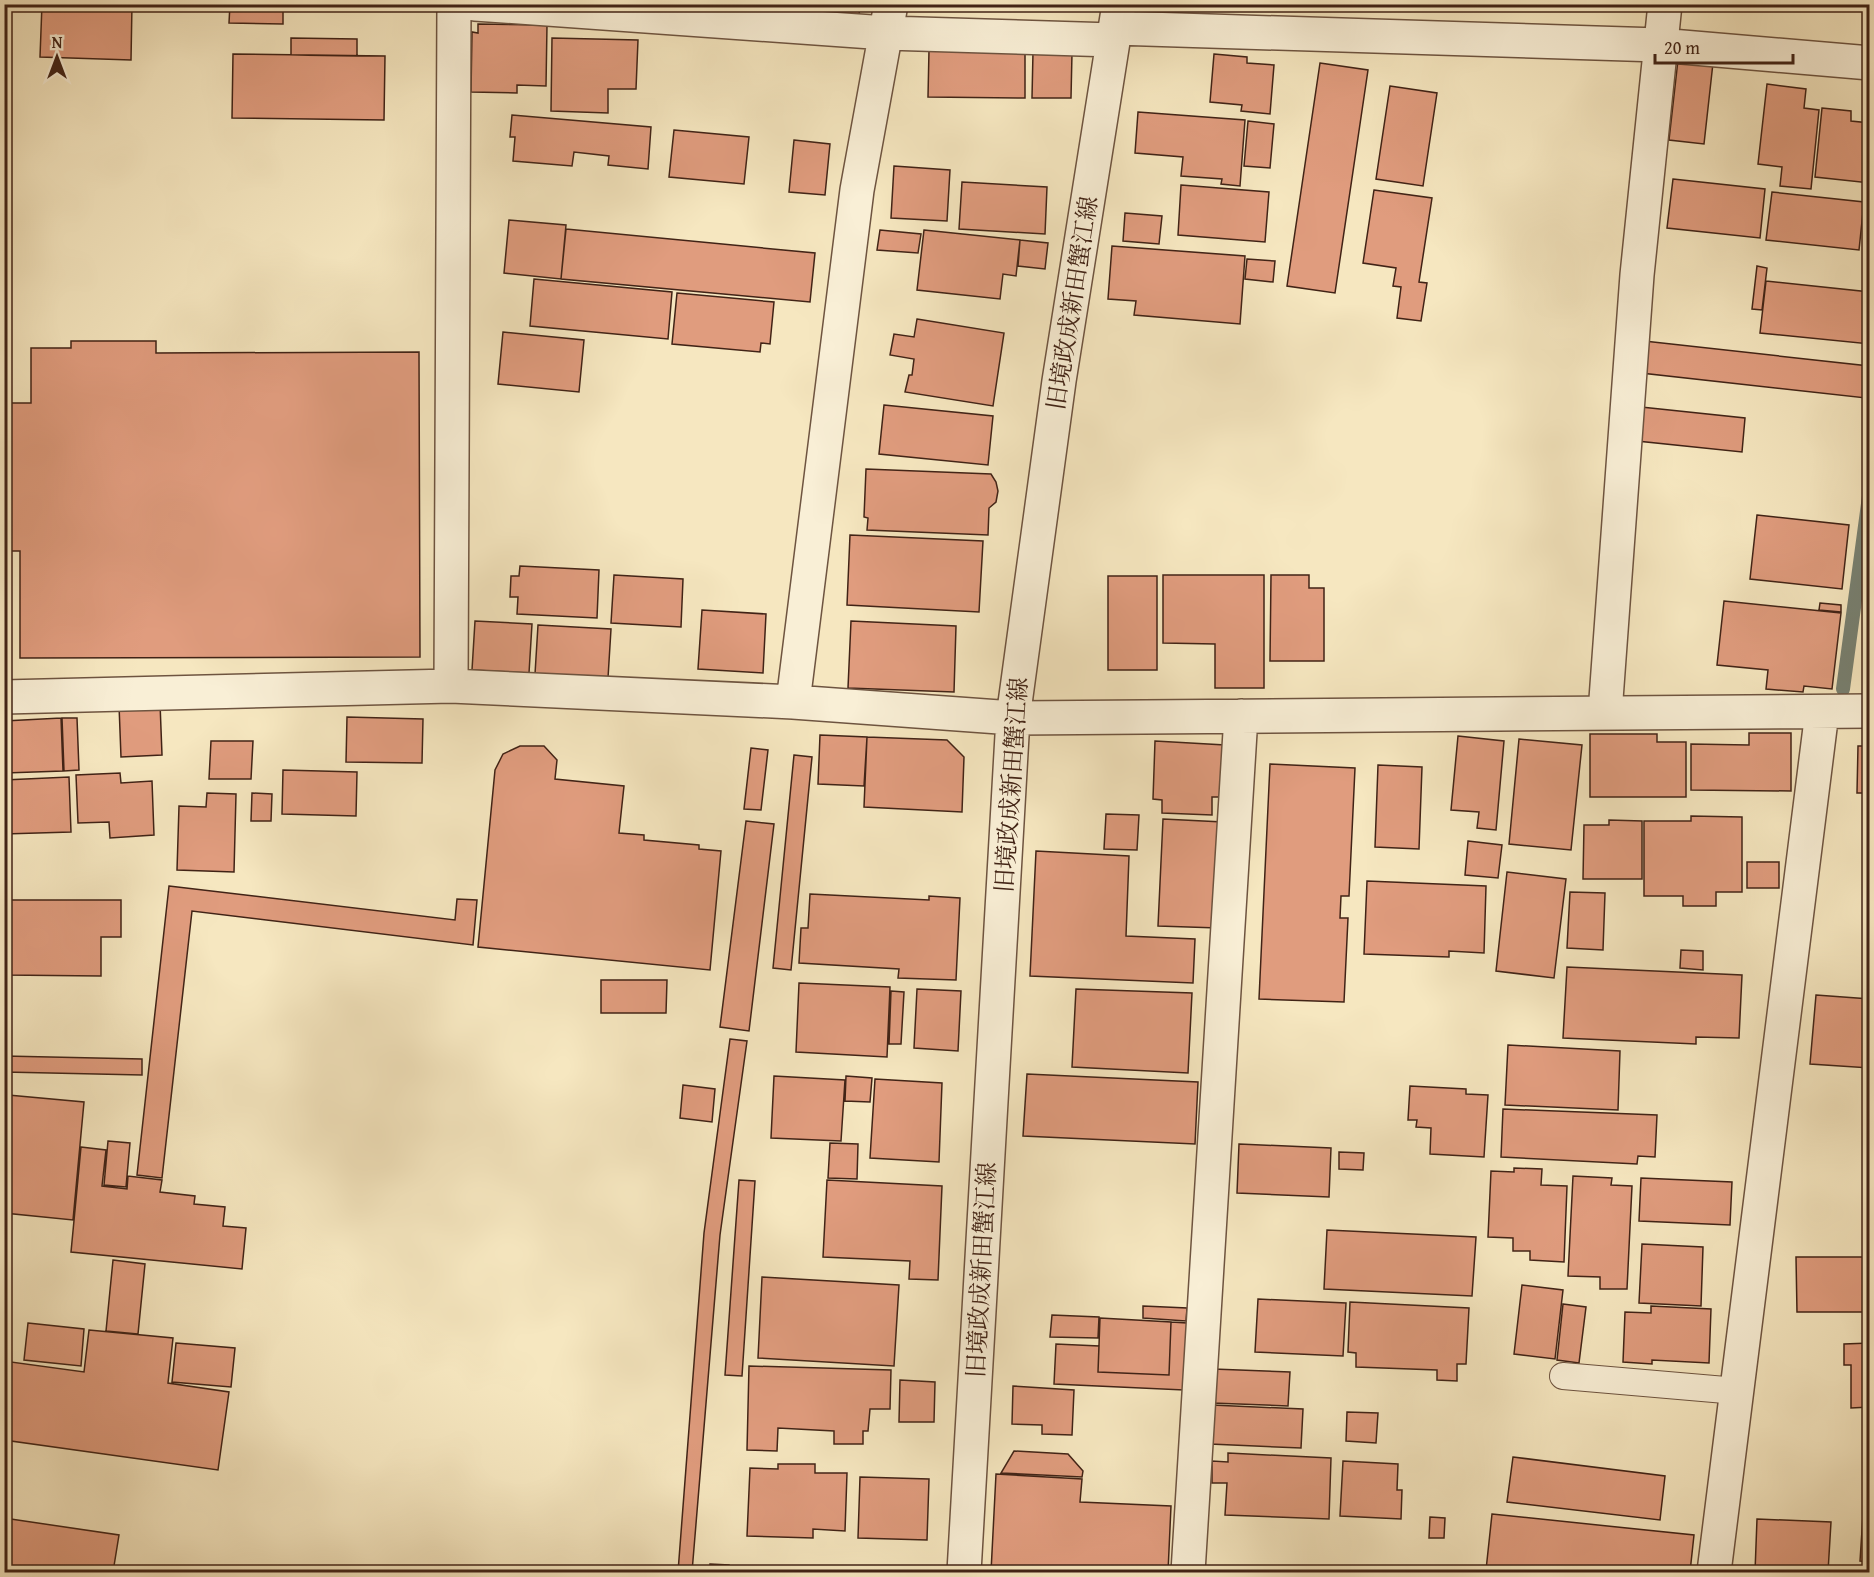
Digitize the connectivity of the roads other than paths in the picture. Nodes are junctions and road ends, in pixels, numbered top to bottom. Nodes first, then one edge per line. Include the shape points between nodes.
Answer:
1 (454, 4) edge
2 (475, 4) edge
3 (1665, 4) edge
4 (889, 19) edge
5 (1116, 24) edge
6 (1659, 45) junction
7 (1869, 63) edge
8 (451, 686) junction
9 (4, 697) edge
10 (793, 702) junction
11 (1869, 711) edge
12 (1822, 712) junction
13 (1605, 713) junction
14 (1241, 716) junction
15 (1013, 718) junction
16 (1563, 1376) dead end
17 (1737, 1391) junction
18 (964, 1572) edge
19 (1188, 1572) edge
20 (1714, 1572) edge

1 - 8 street
2 - 4 street
3 - 6 street
4 - 5 street
4 - 10 street via 856,190
5 - 6 street
5 - 15 street, 旧境政成新田蟹江線 via 1059,381
6 - 7 street
6 - 13 street via 1636,286
8 - 9 street
8 - 10 street
10 - 15 street
11 - 12 street
12 - 13 street
12 - 17 street
13 - 14 street
14 - 15 street
14 - 19 street
15 - 18 street, 旧境政成新田蟹江線
16 - 17 lane
17 - 20 street

